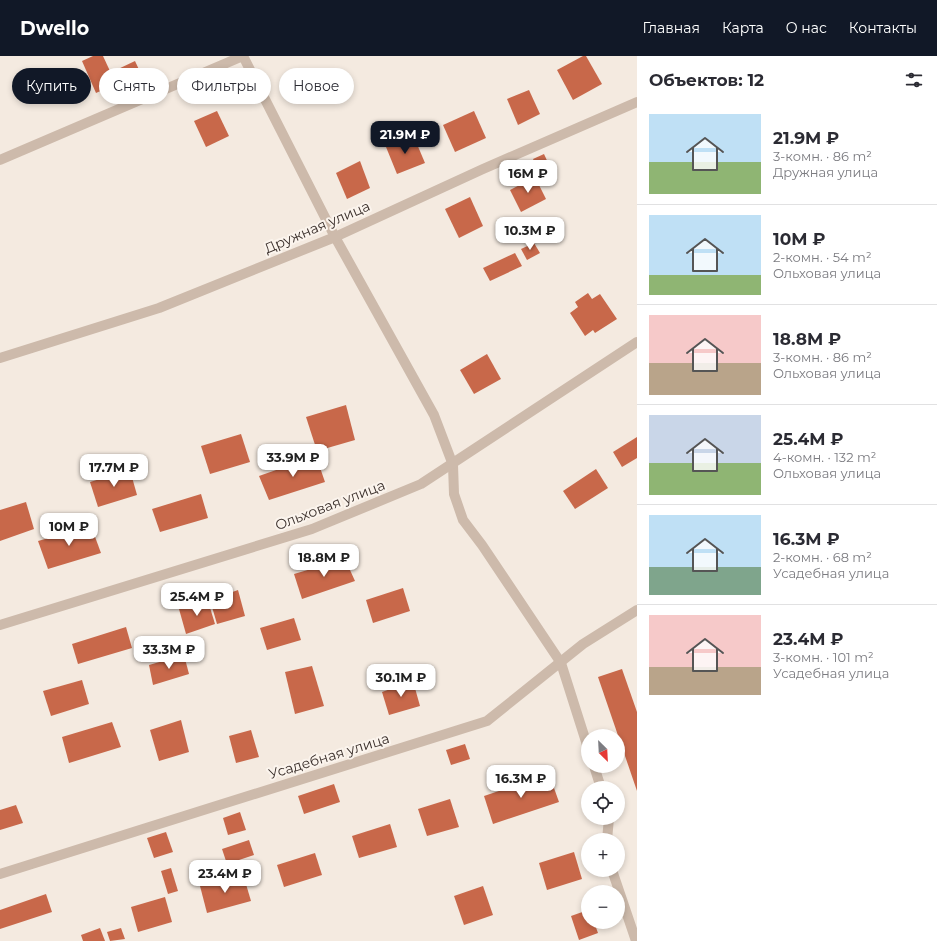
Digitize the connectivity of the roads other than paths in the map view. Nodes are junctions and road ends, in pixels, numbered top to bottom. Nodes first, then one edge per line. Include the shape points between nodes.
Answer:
1 (243, 56) edge
2 (637, 102) edge
3 (0, 160) edge
4 (335, 237) junction
5 (637, 342) edge
6 (0, 358) edge
7 (453, 465) junction
8 (637, 610) edge
9 (0, 625) edge
10 (561, 663) junction
11 (582, 729) edge
12 (0, 874) edge
13 (614, 877) edge
14 (636, 941) edge

1 - 3 street
1 - 4 street
2 - 4 street, Дружная улица
4 - 6 street, Дружная улица via 159,308
4 - 7 street via 434,415
5 - 7 street, Ольховая улица
7 - 9 street, Ольховая улица via 421,484 312,529
7 - 10 street via 454,494 463,520 482,544
8 - 10 street, Усадебная улица via 584,644
10 - 11 street
10 - 12 street, Усадебная улица via 487,721
13 - 14 street

